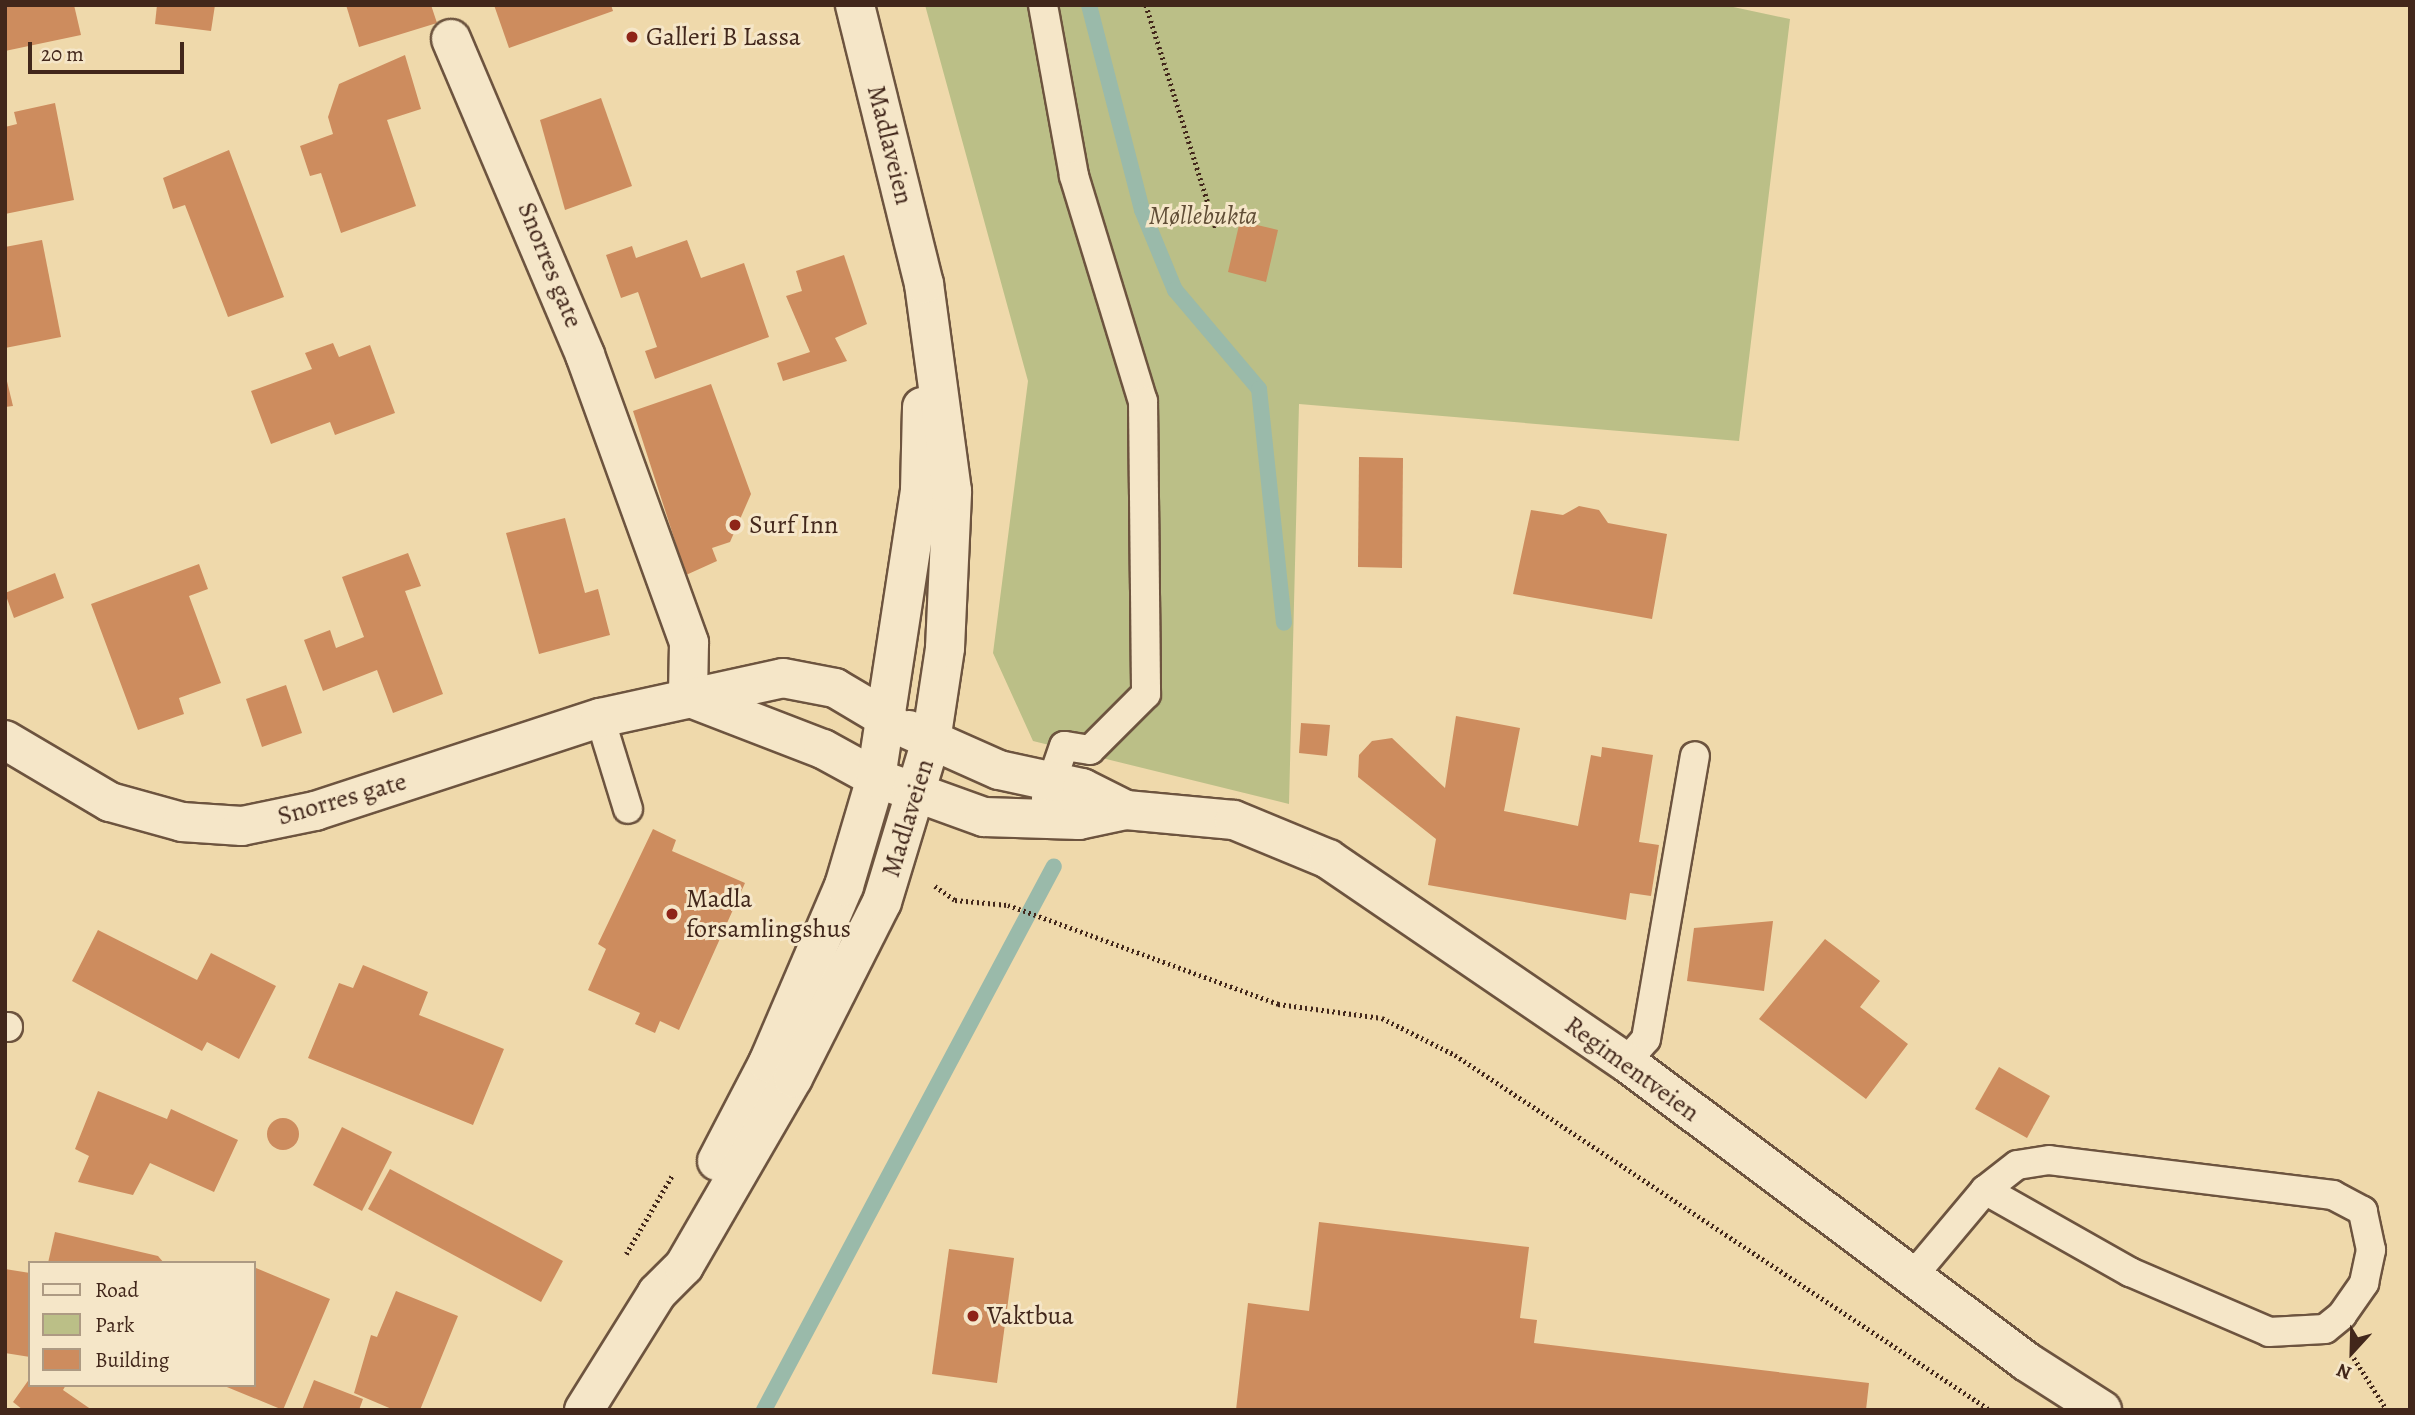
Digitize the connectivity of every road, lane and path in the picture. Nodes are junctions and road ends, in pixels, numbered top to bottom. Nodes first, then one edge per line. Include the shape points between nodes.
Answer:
1 (855, 5) edge
2 (1043, 5) edge
3 (1146, 5) edge
4 (451, 39) dead end
5 (1216, 228) dead end
6 (924, 284) junction
7 (688, 697) junction
8 (600, 718) junction
9 (889, 720) junction
10 (5, 740) edge
11 (931, 741) junction
12 (1695, 756) dead end
13 (876, 778) junction
14 (1048, 784) junction
15 (918, 797) junction
16 (628, 808) dead end
17 (1126, 810) junction
18 (1043, 821) junction
19 (935, 886) dead end
20 (1626, 1062) junction
21 (1984, 1190) junction
22 (1912, 1277) junction
23 (657, 1293) junction
24 (2325, 1329) junction
25 (584, 1410) edge
26 (1990, 1410) edge
27 (2102, 1410) edge
28 (2387, 1410) edge

1 - 6 main road, Madlaveien
2 - 14 lane via 1074,176 1143,401 1146,680 1146,694 1090,750 1064,746
3 - 5 path
4 - 7 main road, Snorres gate via 580,342 689,643
6 - 9 main road, Madlaveien via 920,490
6 - 11 main road, Madlaveien via 952,491 945,648
7 - 8 main road, Snorres gate
7 - 9 main road, Snorres gate via 783,678 835,688
7 - 13 main road via 823,749
8 - 10 main road, Snorres gate via 315,811 242,826 182,822 110,802
8 - 16 lane
9 - 11 main road, Regimentveien
9 - 13 main road, Madlaveien
11 - 14 main road, Regimentveien
11 - 15 main road, Madlaveien
12 - 20 lane via 1646,1039
13 - 15 main road, Regimentveien
13 - 23 main road, Madlaveien via 844,886 768,1063 666,1258
14 - 17 main road, Regimentveien via 1082,788
14 - 18 lane
15 - 18 main road, Regimentveien via 984,817
15 - 23 main road, Madlaveien via 882,902 793,1078 684,1266
17 - 18 main road, Regimentveien
17 - 20 main road, Regimentveien via 1234,820 1328,859
19 - 26 path via 955,901 1008,905 1278,1004 1382,1018 1455,1055
20 - 22 main road, Regimentveien
21 - 22 lane
21 - 24 lane via 2130,1272 2269,1332
21 - 24 lane via 2017,1165 2049,1160 2333,1195 2363,1210 2371,1250 2364,1283
22 - 27 main road, Regimentveien
23 - 25 main road, Madlaveien
24 - 28 path via 2360,1364

